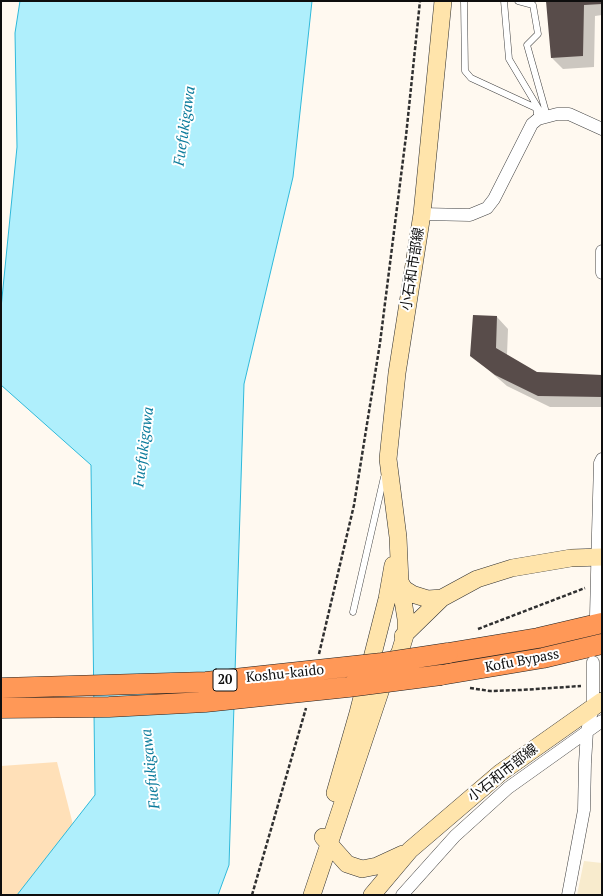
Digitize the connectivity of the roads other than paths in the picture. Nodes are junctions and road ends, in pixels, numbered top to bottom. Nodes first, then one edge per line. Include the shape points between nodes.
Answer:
1 (443, 1) edge
2 (464, 1) edge
3 (504, 1) edge
4 (518, 1) edge
5 (543, 117) junction
6 (602, 129) edge
7 (422, 214) junction
8 (602, 251) edge
9 (602, 273) edge
10 (388, 459) junction
11 (602, 460) edge
12 (398, 537) junction
13 (600, 557) edge
14 (400, 582) junction
15 (442, 598) junction
16 (353, 612) dead end
17 (599, 619) edge
18 (406, 632) junction
19 (602, 644) edge
20 (448, 654) joint
21 (593, 662) dead end
22 (441, 675) joint
23 (1, 688) edge
24 (597, 704) edge
25 (1, 708) edge
26 (358, 712) junction
27 (602, 722) edge
28 (588, 731) junction
29 (326, 840) junction
30 (410, 850) junction
31 (302, 895) edge
32 (312, 895) edge
33 (372, 895) edge
34 (402, 895) edge
35 (568, 895) edge

1 - 7 main road, 小石和市部線
2 - 5 lane via 465,71 471,78 536,108
3 - 5 lane via 509,60
4 - 5 lane via 533,5 538,34 527,45
5 - 6 street via 570,114
5 - 7 street via 532,124 487,208 470,215
7 - 10 main road, 小石和市部線 via 397,373
8 - 9 street
10 - 12 main road, 小石和市部線
10 - 16 lane
11 - 13 street
12 - 14 main road, 小石和市部線
12 - 26 main road, 小石和市部線 via 387,599
13 - 15 main road, 小石和市部線 via 570,558 512,568 477,579
13 - 17 street via 597,583
14 - 15 main road via 404,589 412,594 428,599
14 - 18 main road, 小石和市部線
15 - 18 main road, 小石和市部線
17 - 20 highway, Kofu Bypass / 20 via 538,638
18 - 26 main road, 小石和市部線 via 384,655
18 - 29 main road, 小石和市部線 via 400,652 382,686
19 - 22 highway, Kofu Bypass / 20 via 543,658
20 - 23 highway, Koshu-kaido / 20, bridge via 206,682
21 - 24 street via 593,685
22 - 25 highway, Koshu-kaido / 20, bridge via 205,702 109,707
24 - 28 street
24 - 30 main road, 小石和市部線 via 500,773
26 - 29 main road, 小石和市部線
27 - 28 street
28 - 34 street via 508,788 455,836
28 - 35 street via 584,810
29 - 30 main road, 小石和市部線 via 347,864 362,869 377,866
29 - 31 main road, 小石和市部線
29 - 32 main road, 小石和市部線
30 - 33 main road, 小石和市部線

